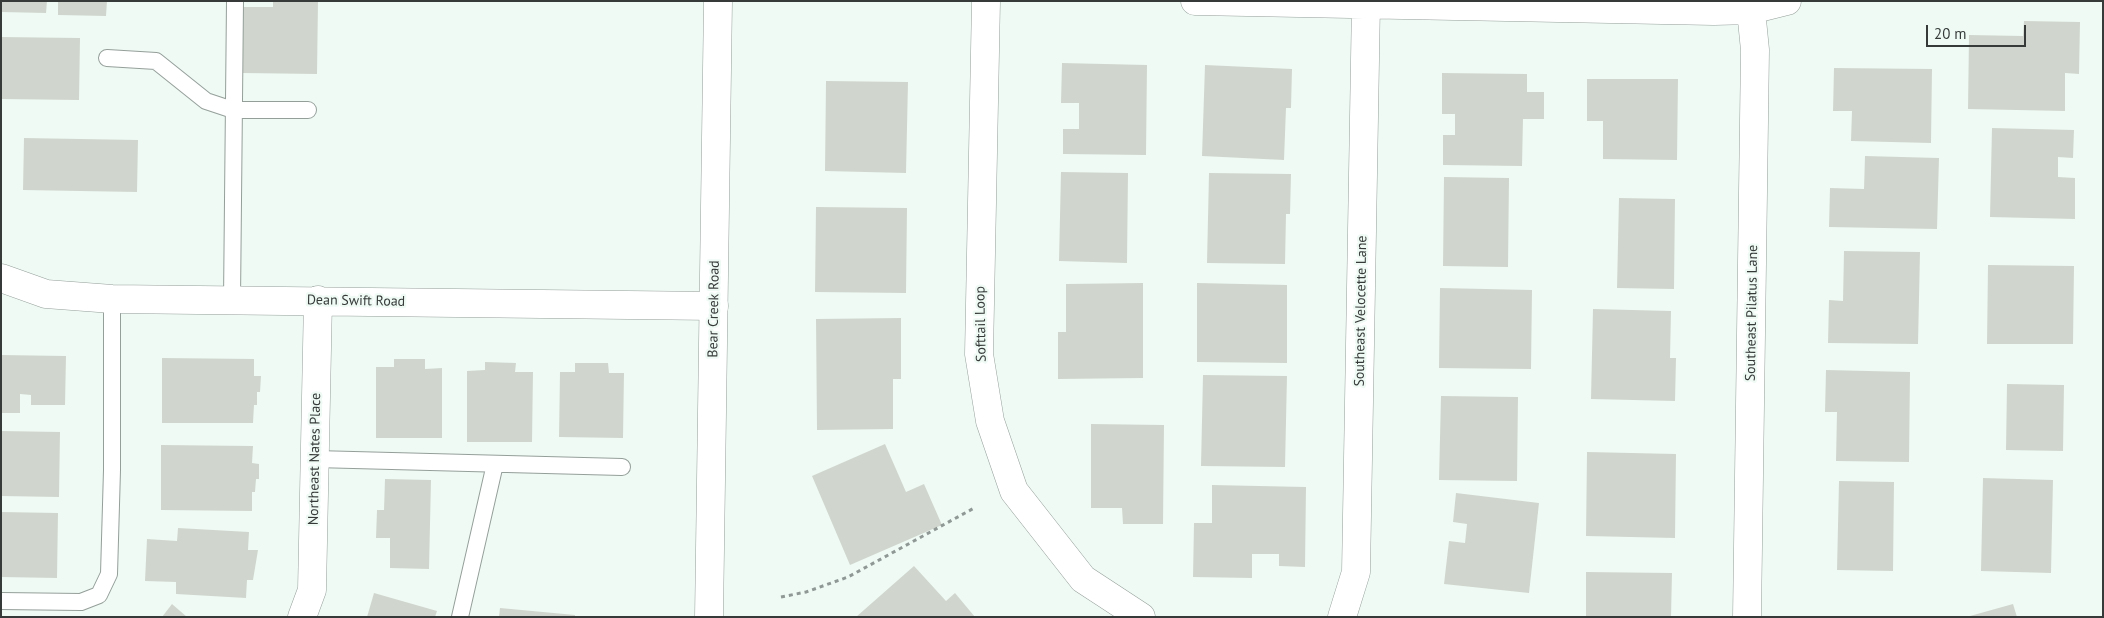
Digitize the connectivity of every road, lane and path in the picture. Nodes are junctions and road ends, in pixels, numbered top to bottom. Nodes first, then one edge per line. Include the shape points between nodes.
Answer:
1 (235, 1) edge
2 (718, 1) edge
3 (986, 1) edge
4 (1195, 1) edge
5 (1787, 1) edge
6 (1366, 3) junction
7 (1751, 10) junction
8 (107, 58) dead end
9 (233, 110) junction
10 (308, 110) dead end
11 (1, 278) edge
12 (112, 299) junction
13 (232, 300) junction
14 (318, 300) junction
15 (714, 306) junction
16 (315, 459) junction
17 (495, 464) junction
18 (622, 467) dead end
19 (976, 507) dead end
20 (781, 597) dead end
21 (1, 601) edge
22 (302, 617) edge
23 (460, 617) edge
24 (709, 617) edge
25 (1141, 617) edge
26 (1342, 617) edge
27 (1747, 617) edge

1 - 9 lane
2 - 15 street, Bear Creek Road
3 - 25 street, Softtail Loop via 979,354 990,420 1014,491 1083,579
4 - 6 street
5 - 7 street
6 - 7 street
6 - 26 street, Southeast Velocette Lane via 1356,572
7 - 27 street, Southeast Pilatus Lane via 1755,50
8 - 9 lane via 156,61 206,101
9 - 10 lane
9 - 13 lane
11 - 12 street, Dean Swift Road via 46,294
12 - 13 street, Dean Swift Road
12 - 21 lane via 109,574 99,596 80,602
13 - 14 street, Dean Swift Road
14 - 15 street, Dean Swift Road
14 - 16 street, Northeast Nates Place
15 - 24 street, Bear Creek Road
16 - 17 lane
16 - 22 street, Northeast Nates Place via 312,590
17 - 18 lane
17 - 23 lane
19 - 20 path via 848,577

